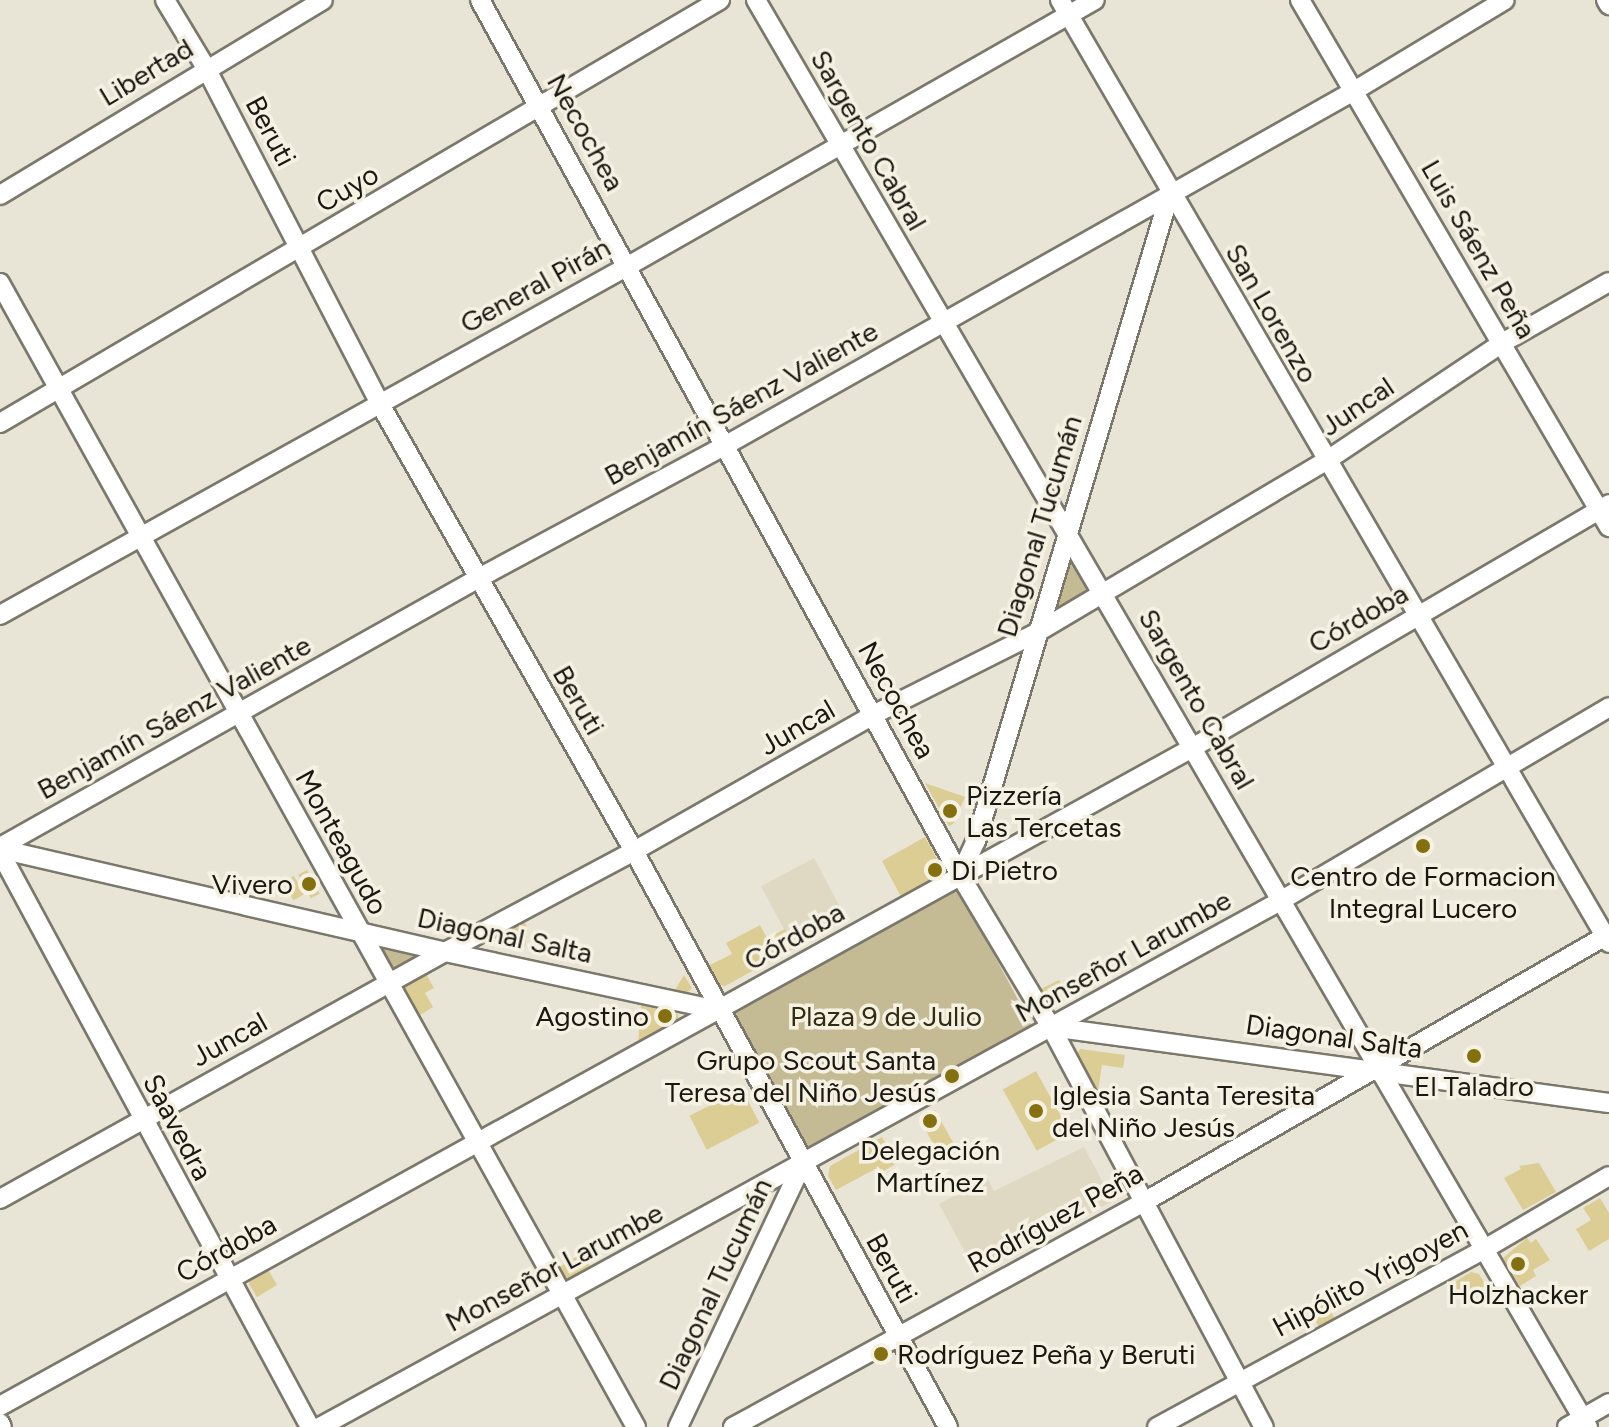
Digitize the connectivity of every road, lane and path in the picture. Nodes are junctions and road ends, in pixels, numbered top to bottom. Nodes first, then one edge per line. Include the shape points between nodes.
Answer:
1 (165, 0) edge
2 (323, 0) edge
3 (480, 0) edge
4 (720, 0) edge
5 (756, 0) edge
6 (1095, 0) edge
7 (1300, 0) edge
8 (1505, 0) edge
9 (1064, 7) edge
10 (206, 68) junction
11 (1354, 91) junction
12 (540, 107) junction
13 (839, 146) junction
14 (1170, 193) junction
15 (0, 195) edge
16 (301, 247) junction
17 (628, 266) junction
18 (1609, 282) edge
19 (0, 283) edge
20 (943, 321) junction
21 (1502, 343) junction
22 (58, 389) junction
23 (380, 404) junction
24 (0, 423) edge
25 (726, 445) junction
26 (1326, 461) junction
27 (1604, 507) edge
28 (1609, 527) edge
29 (1066, 534) junction
30 (141, 538) junction
31 (477, 579) junction
32 (1104, 593) junction
33 (0, 615) edge
34 (1418, 615) junction
35 (1036, 633) junction
36 (1609, 707) edge
37 (239, 712) junction
38 (873, 715) junction
39 (1192, 748) junction
40 (1509, 765) junction
41 (0, 850) edge
42 (634, 851) junction
43 (960, 875) junction
44 (1282, 900) junction
45 (359, 932) junction
46 (1608, 938) edge
47 (445, 952) junction
48 (387, 984) junction
49 (719, 1010) junction
50 (1051, 1027) junction
51 (1378, 1070) junction
52 (1609, 1103) edge
53 (142, 1119) junction
54 (479, 1142) junction
55 (802, 1165) junction
56 (1609, 1176) edge
57 (0, 1199) edge
58 (1144, 1202) junction
59 (1483, 1250) junction
60 (229, 1278) junction
61 (562, 1293) junction
62 (897, 1336) junction
63 (1238, 1382) junction
64 (1609, 1403) edge
65 (0, 1406) edge
66 (1579, 1424) edge
67 (310, 1427) edge
68 (320, 1427) edge
69 (636, 1427) edge
70 (678, 1427) edge
71 (733, 1427) edge
72 (948, 1427) edge
73 (1157, 1427) edge
74 (1264, 1427) edge

1 - 10 street, Beruti
2 - 10 street, Libertad
3 - 12 street, Necochea
4 - 12 street, Cuyo
5 - 13 street, Sargento Cabral
6 - 9 street, General Pirán
7 - 11 street, Luis Sáenz Peña
8 - 11 street, Benjamín Sáenz Valiente
9 - 13 street, General Pirán
9 - 14 street, San Lorenzo
10 - 15 street, Libertad
10 - 16 street, Beruti
11 - 14 street, Benjamín Sáenz Valiente
11 - 21 street, Luis Sáenz Peña
12 - 16 street, Cuyo
12 - 17 street, Necochea
13 - 17 street, General Pirán
13 - 20 street, Sargento Cabral
14 - 20 street, Benjamín Sáenz Valiente
14 - 26 street, San Lorenzo
14 - 29 street, Diagonal Tucumán
16 - 22 street, Cuyo
16 - 23 street, Beruti
17 - 23 street, General Pirán
17 - 25 street, Necochea
18 - 21 street, Juncal
19 - 22 street, Monteagudo
20 - 25 street, Benjamín Sáenz Valiente
20 - 29 street, Sargento Cabral
21 - 26 street, Juncal
21 - 27 street, Luis Sáenz Peña
22 - 24 street, Cuyo
22 - 30 street, Monteagudo
23 - 30 street, General Pirán
23 - 31 street, Beruti
25 - 31 street, Benjamín Sáenz Valiente
25 - 38 street, Necochea
26 - 32 street, Juncal
26 - 34 street, San Lorenzo
27 - 28 street, Luis Sáenz Peña
27 - 34 street, Córdoba
29 - 32 street, Sargento Cabral
29 - 35 street, Diagonal Tucumán
30 - 33 street, General Pirán
30 - 37 street, Monteagudo
31 - 37 street, Benjamín Sáenz Valiente
31 - 42 street, Beruti
32 - 35 street, Juncal
32 - 39 street, Sargento Cabral
34 - 39 street, Córdoba
34 - 40 street, San Lorenzo
35 - 38 street, Juncal
35 - 43 street, Diagonal Tucumán via 976,841
36 - 40 street, Monseñor Larumbe
37 - 41 street, Benjamín Sáenz Valiente
37 - 45 street, Monteagudo
38 - 42 street, Juncal
38 - 43 street, Necochea
39 - 43 street, Córdoba
39 - 44 street, Sargento Cabral
40 - 44 street, Monseñor Larumbe
40 - 46 street, San Lorenzo
41 - 45 street, Diagonal Salta
41 - 53 street, Saavedra
42 - 47 street, Juncal
42 - 49 street, Beruti
43 - 49 street, Córdoba
43 - 50 street, Necochea
44 - 50 street, Monseñor Larumbe
44 - 51 street, Sargento Cabral
45 - 47 street, Diagonal Salta
45 - 48 street, Monteagudo
46 - 51 street, Rodríguez Peña
47 - 48 street, Juncal
47 - 49 street, Diagonal Salta
48 - 53 street, Juncal
48 - 54 street, Monteagudo
49 - 54 street, Córdoba
49 - 55 street, Beruti
50 - 51 street, Diagonal Salta
50 - 55 street, Monseñor Larumbe
50 - 58 street, Necochea
51 - 52 street, Diagonal Salta
51 - 58 street, Rodríguez Peña
51 - 59 street, Sargento Cabral
53 - 57 street, Juncal
53 - 60 street, Saavedra
54 - 60 street, Córdoba
54 - 61 street, Monteagudo
55 - 61 street, Monseñor Larumbe
55 - 62 street, Beruti
55 - 70 street, Diagonal Tucumán
56 - 59 street, Hipólito Yrigoyen
58 - 62 street, Rodríguez Peña
58 - 63 street, Necochea
59 - 63 street, Hipólito Yrigoyen
59 - 66 street, Sargento Cabral
60 - 65 street, Córdoba
60 - 67 street, Saavedra
61 - 68 street, Monseñor Larumbe
61 - 69 street, Monteagudo
62 - 71 street, Rodríguez Peña
62 - 72 street, Beruti
63 - 73 street, Hipólito Yrigoyen
63 - 74 street, Necochea
64 - 66 street

